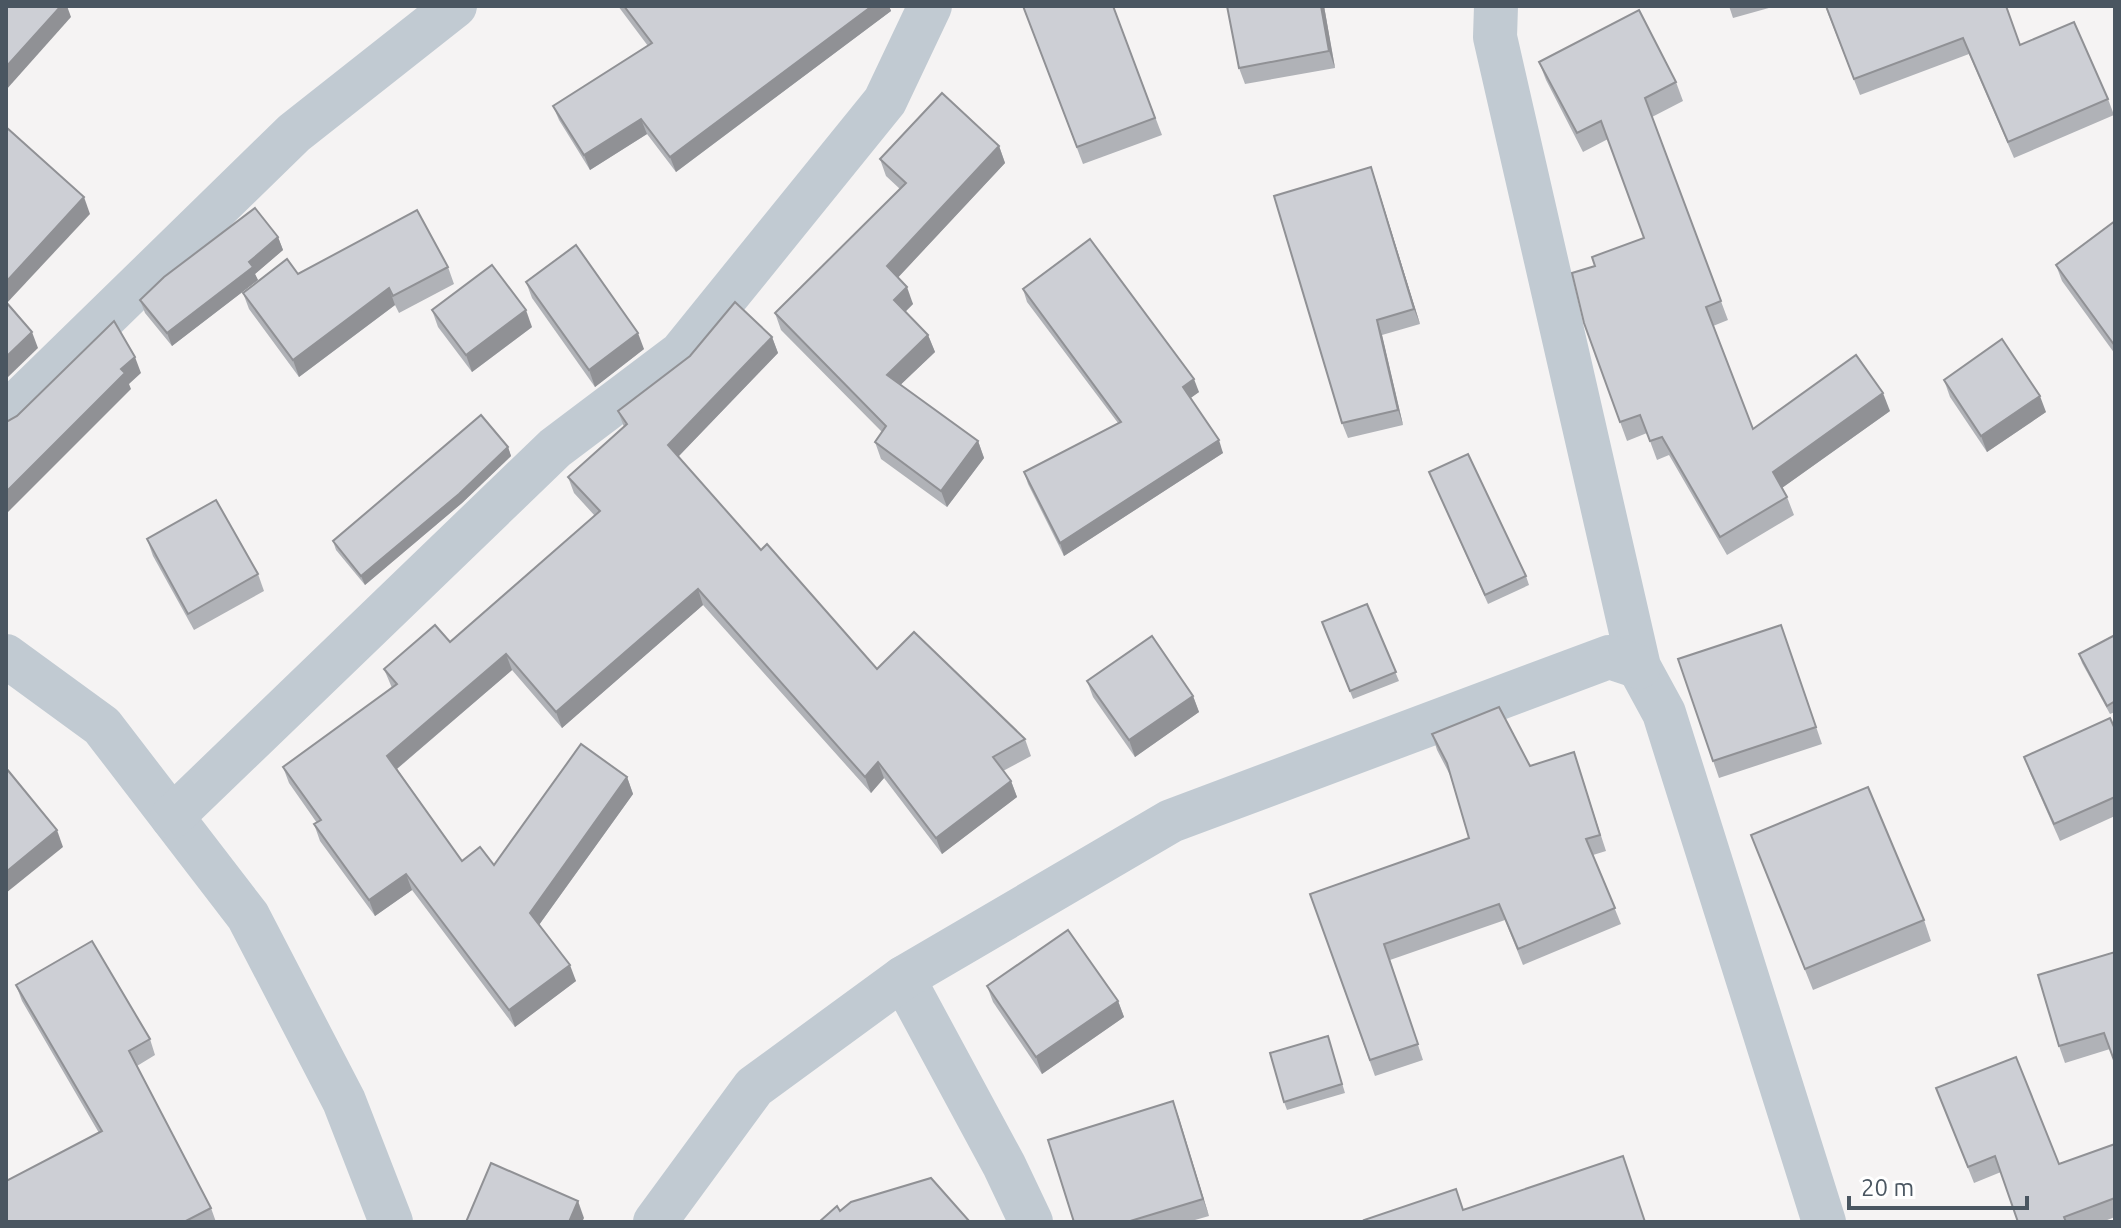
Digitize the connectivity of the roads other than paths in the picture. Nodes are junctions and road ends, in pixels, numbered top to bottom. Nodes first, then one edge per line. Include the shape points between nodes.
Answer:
1 (455, 6) edge
2 (930, 6) edge
3 (1496, 6) edge
4 (6, 414) edge
5 (1639, 667) junction
6 (15, 675) edge
7 (172, 817) junction
8 (903, 978) junction
9 (391, 1222) edge
10 (655, 1222) edge
11 (1031, 1222) edge
12 (1824, 1222) edge

1 - 4 street via 294,133
2 - 7 street via 885,101 681,353 555,448
3 - 5 street via 1495,37
5 - 8 street via 1609,657 1171,821
5 - 12 street via 1664,713
6 - 7 street via 102,726
7 - 9 street via 248,916 344,1101
8 - 10 street via 754,1087
8 - 11 street

